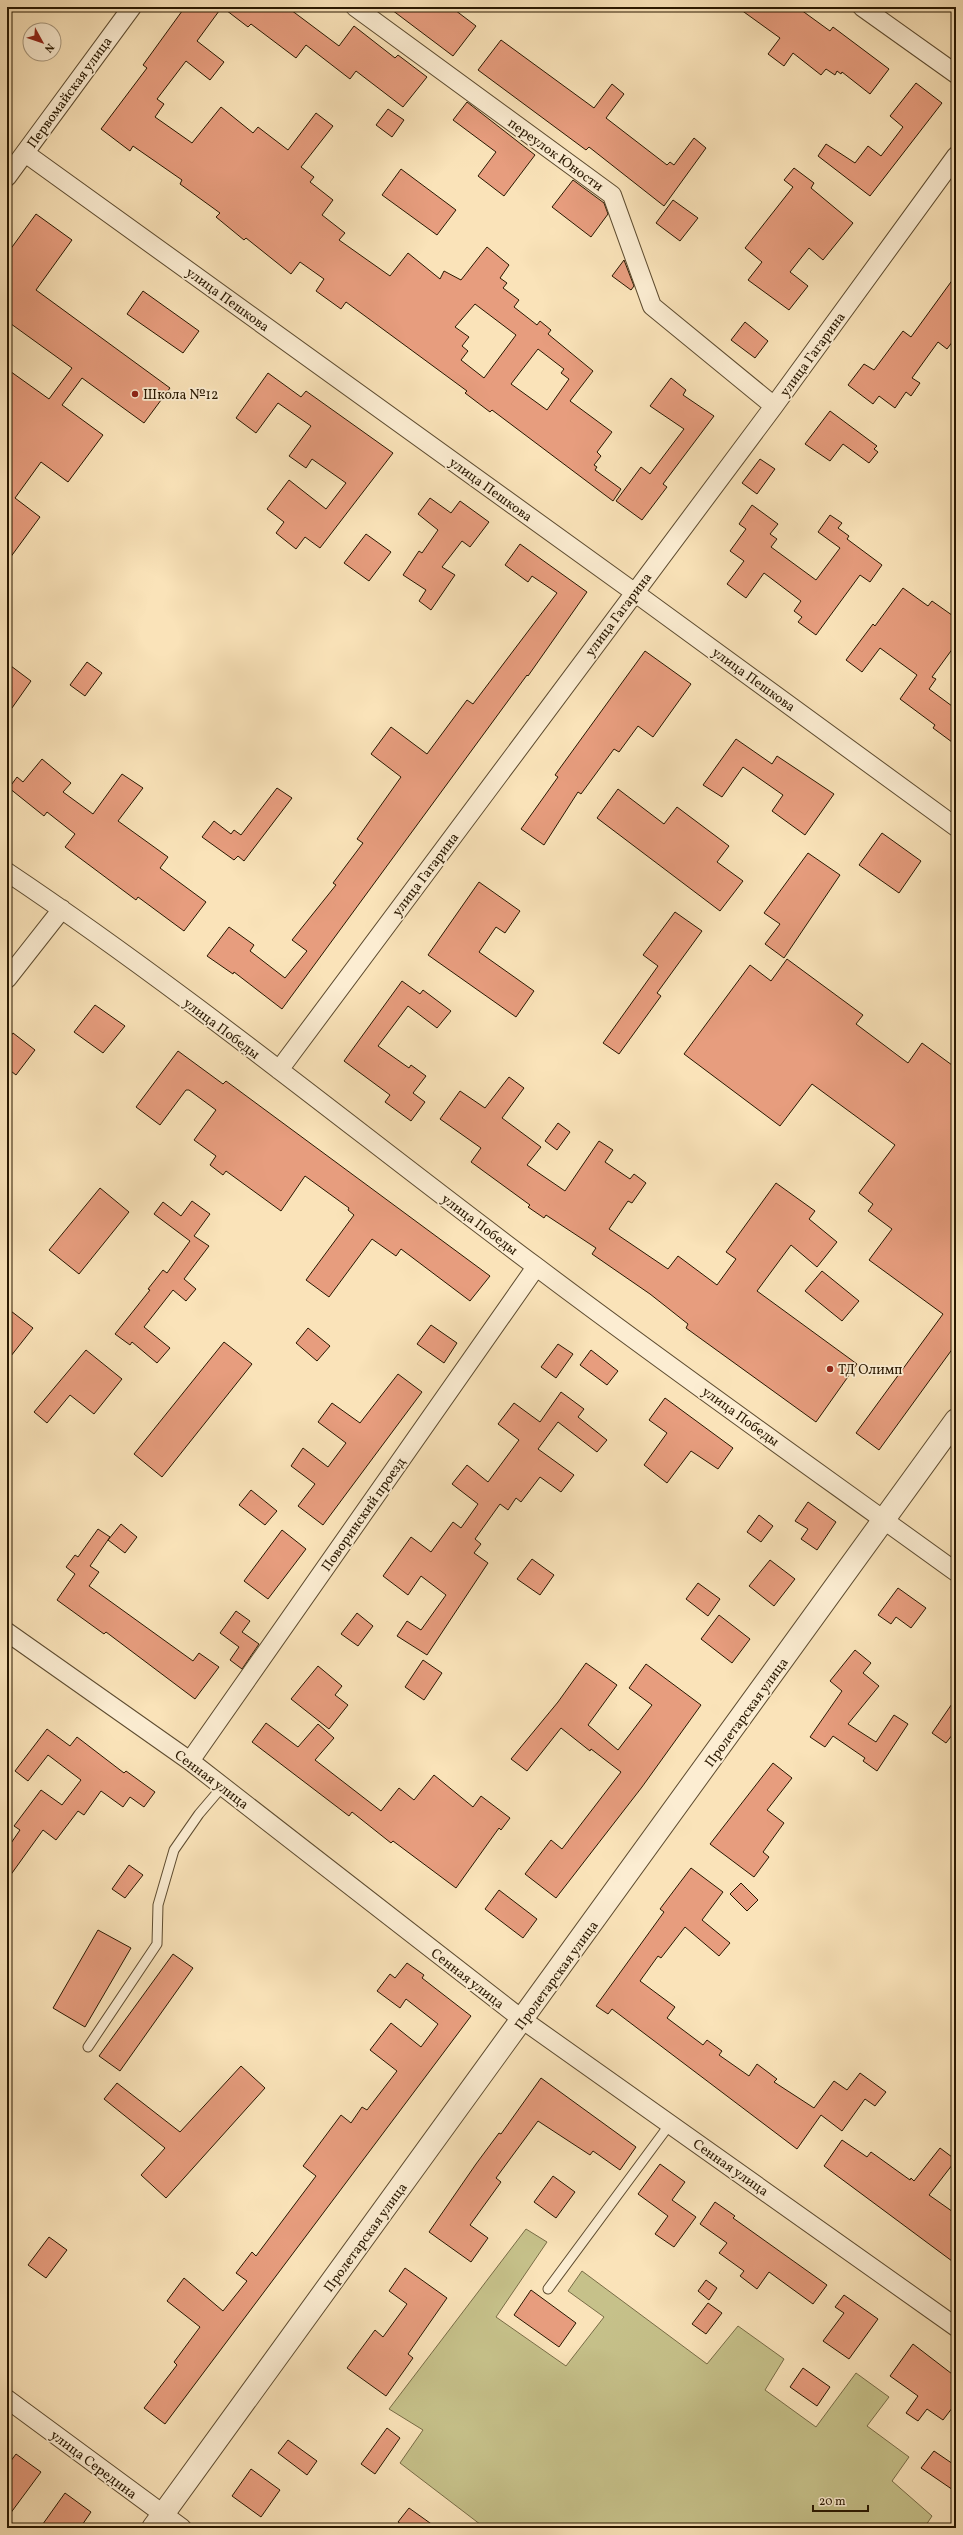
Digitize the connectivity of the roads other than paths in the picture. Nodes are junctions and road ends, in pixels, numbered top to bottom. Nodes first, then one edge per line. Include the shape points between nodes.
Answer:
1 (132, 7) edge
2 (355, 7) edge
3 (862, 7) edge
4 (956, 74) edge
5 (25, 153) junction
6 (956, 156) edge
7 (7, 177) edge
8 (774, 406) junction
9 (634, 592) junction
10 (956, 827) edge
11 (7, 872) edge
12 (62, 909) junction
13 (7, 979) edge
14 (279, 1070) junction
15 (536, 1267) junction
16 (956, 1420) edge
17 (884, 1520) junction
18 (956, 1572) edge
19 (7, 1632) edge
20 (190, 1761) junction
21 (222, 1787) junction
22 (523, 2020) junction
23 (88, 2047) dead end
24 (670, 2124) junction
25 (548, 2289) dead end
26 (956, 2327) edge
27 (7, 2399) edge
28 (158, 2521) edge
29 (182, 2528) edge

1 - 5 street, Первомайская улица
2 - 8 street, переулок Юности via 612,195 652,306
3 - 4 street
5 - 7 street, Первомайская улица
5 - 9 street, улица Пешкова
6 - 8 street, улица Гагарина
8 - 9 street, улица Гагарина
9 - 10 street, улица Пешкова
9 - 14 street, улица Гагарина
11 - 12 street, улица Победы
12 - 13 street
12 - 14 street, улица Победы
14 - 15 street, улица Победы
15 - 17 street, улица Победы
15 - 20 street, Поворинский проезд
16 - 17 street, Пролетарская улица
17 - 18 street, улица Победы
17 - 22 street, Пролетарская улица
19 - 20 street, Сенная улица
20 - 21 street, Сенная улица
21 - 22 street, Сенная улица
21 - 23 lane via 174,1850 158,1905 157,1944
22 - 24 street, Сенная улица
22 - 28 street, Пролетарская улица
24 - 25 lane
24 - 26 street, Сенная улица
27 - 28 street, улица Середина
28 - 29 street, улица Середина

